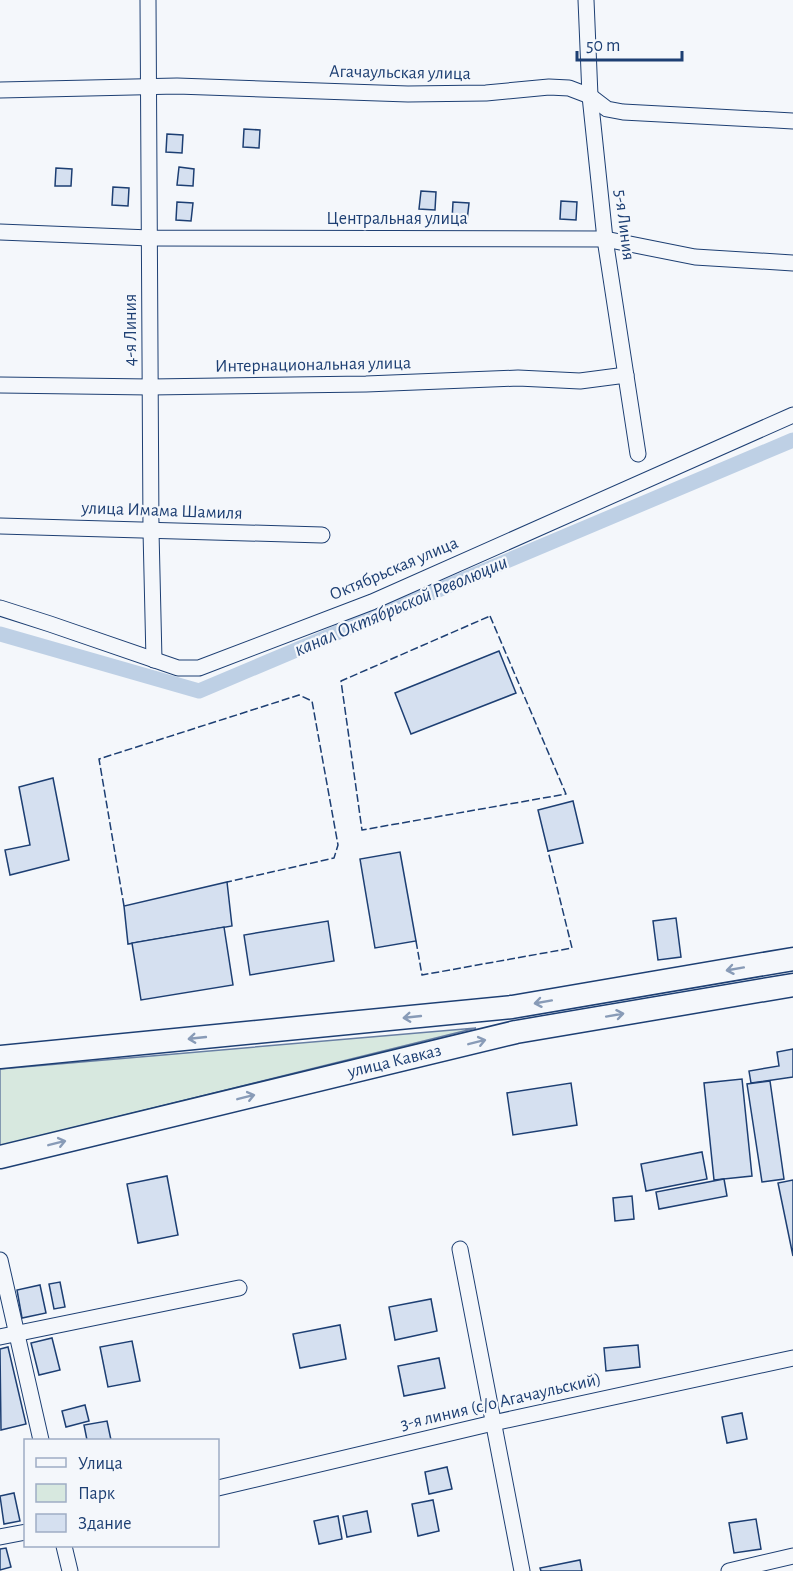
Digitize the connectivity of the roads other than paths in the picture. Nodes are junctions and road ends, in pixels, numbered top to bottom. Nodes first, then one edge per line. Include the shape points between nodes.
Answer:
1 (148, 0) edge
2 (586, 0) edge
3 (149, 87) junction
4 (0, 90) edge
5 (590, 96) junction
6 (793, 121) edge
7 (0, 232) edge
8 (150, 238) junction
9 (605, 239) junction
10 (793, 263) edge
11 (626, 375) junction
12 (0, 386) edge
13 (150, 387) junction
14 (793, 415) edge
15 (638, 454) dead end
16 (0, 526) edge
17 (151, 531) junction
18 (322, 535) dead end
19 (0, 608) edge
20 (154, 660) junction
21 (793, 959) edge
22 (793, 985) edge
23 (0, 1057) edge
24 (0, 1157) edge
25 (460, 1249) dead end
26 (0, 1260) edge
27 (239, 1288) dead end
28 (16, 1332) junction
29 (0, 1337) edge
30 (793, 1358) edge
31 (493, 1423) junction
32 (41, 1439) edge
33 (219, 1488) edge
34 (24, 1532) edge
35 (0, 1537) edge
36 (64, 1547) edge
37 (793, 1556) edge
38 (70, 1571) edge
39 (522, 1571) edge
40 (729, 1571) edge

1 - 3 street, 4-я Линия
2 - 5 street, 5-я Линия
3 - 4 street, Агачаульская улица
3 - 5 street, Агачаульская улица via 408,94 549,87 569,88
3 - 8 street, 4-я Линия
5 - 6 street, Агачаульская улица via 607,109 623,112
5 - 9 street, 5-я Линия
7 - 8 street, Центральная улица
8 - 9 street, Центральная улица
8 - 13 street, 4-я Линия
9 - 10 street, Центральная улица via 694,257
9 - 11 street, 5-я Линия
11 - 13 street, Интернациональная улица via 580,381 518,378
11 - 15 street, 5-я Линия
12 - 13 street, Интернациональная улица
13 - 17 street, 4-я Линия
14 - 20 street, Октябрьская улица via 350,610 199,668 178,668
16 - 17 street, улица Имама Шамиля
17 - 18 street, улица Имама Шамиля
17 - 20 street, 4-я Линия
19 - 20 street, Октябрьская улица
21 -> 23 highway via 512,1007
24 -> 22 highway, улица Кавказ via 516,1032
25 - 31 street
26 - 28 street
27 - 28 street
28 - 29 street
28 - 32 street
30 - 31 street, 3-я линия (с/о Агачаульский)
31 - 33 street, 3-я линия (с/о Агачаульский)
31 - 39 street
34 - 35 street
36 - 38 street
37 - 40 street

